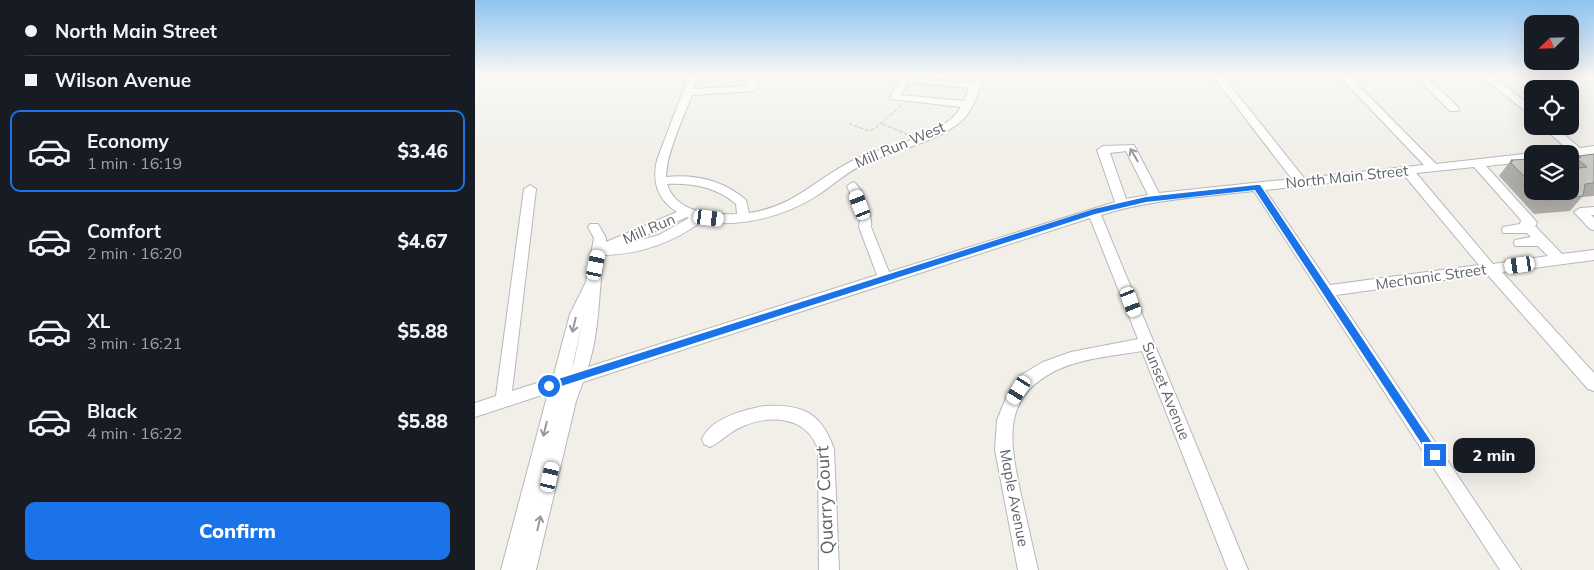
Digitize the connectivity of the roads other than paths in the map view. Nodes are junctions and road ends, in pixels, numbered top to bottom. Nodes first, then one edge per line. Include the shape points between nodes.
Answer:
1 (684, 102) edge
2 (942, 102) edge
3 (1238, 102) edge
4 (1369, 102) edge
5 (1446, 102) edge
6 (967, 104) joint
7 (1454, 109) dead end
8 (1558, 135) edge
9 (1570, 145) edge
10 (1594, 150) edge
11 (1579, 152) edge
12 (1524, 158) edge
13 (1477, 163) junction
14 (1433, 168) junction
15 (1407, 171) junction
16 (660, 181) junction
17 (1301, 182) junction
18 (853, 186) dead end
19 (1257, 187) junction
20 (530, 189) dead end
21 (1155, 198) junction
22 (1123, 204) junction
23 (1594, 211) edge
24 (1094, 212) junction
25 (692, 214) junction
26 (743, 218) junction
27 (1594, 226) edge
28 (594, 227) dead end
29 (1529, 228) junction
30 (1508, 230) dead end
31 (1541, 241) junction
32 (1520, 243) dead end
33 (599, 250) junction
34 (1594, 255) edge
35 (1559, 260) junction
36 (1491, 269) junction
37 (885, 279) junction
38 (1327, 291) junction
39 (1148, 344) junction
40 (568, 380) junction
41 (1594, 384) edge
42 (503, 401) junction
43 (475, 410) edge
44 (710, 439) dead end
45 (511, 570) edge
46 (526, 570) edge
47 (829, 570) edge
48 (1028, 570) edge
49 (1238, 570) edge
50 (1511, 570) edge

1 - 16 street via 661,165
2 - 6 street
3 - 17 street
4 - 14 street
5 - 7 street
6 - 26 street, Mill Run West via 963,113 948,126 845,169 801,200 768,213
8 - 9 street
10 - 11 street
12 - 13 street, North Main Street
13 - 14 street, North Main Street
13 - 29 street via 1531,223 1525,224
14 - 15 street, North Main Street
15 - 17 street, North Main Street
15 - 36 street
16 - 25 street via 663,194 675,206
16 - 26 street via 693,180 726,191 743,203
17 - 19 street, North Main Street
18 - 37 street
19 - 21 street, North Main Street
19 - 38 street
20 - 42 street
21 - 22 street, North Main Street
21 -> 22 street via 1130,147 1103,150
22 - 24 street, North Main Street
23 - 27 street via 1580,212
24 - 37 street, North Main Street
24 - 39 street, Sunset Avenue
25 - 26 street, Mill Run West via 720,219
25 - 33 street, Mill Run via 670,235 646,245 624,251
28 - 33 street via 600,238
29 - 30 street
29 - 31 street
31 - 32 street
31 - 35 street
33 - 40 street via 593,280 577,314
34 - 35 street, Mechanic Street
35 - 36 street, Mechanic Street
36 - 38 street, Mechanic Street
36 - 41 street
37 - 40 street, North Main Street
38 - 50 street
39 - 48 street, Maple Avenue via 1055,363 1029,380 1011,403 1005,418 1003,450
39 - 49 street, Sunset Avenue
40 - 42 street, North Main Street
40 -> 45 street via 551,406
46 -> 40 street via 568,401
42 - 43 street, North Main Street
44 - 47 street, Quarry Court via 732,423 772,413 795,416 815,427 825,449

